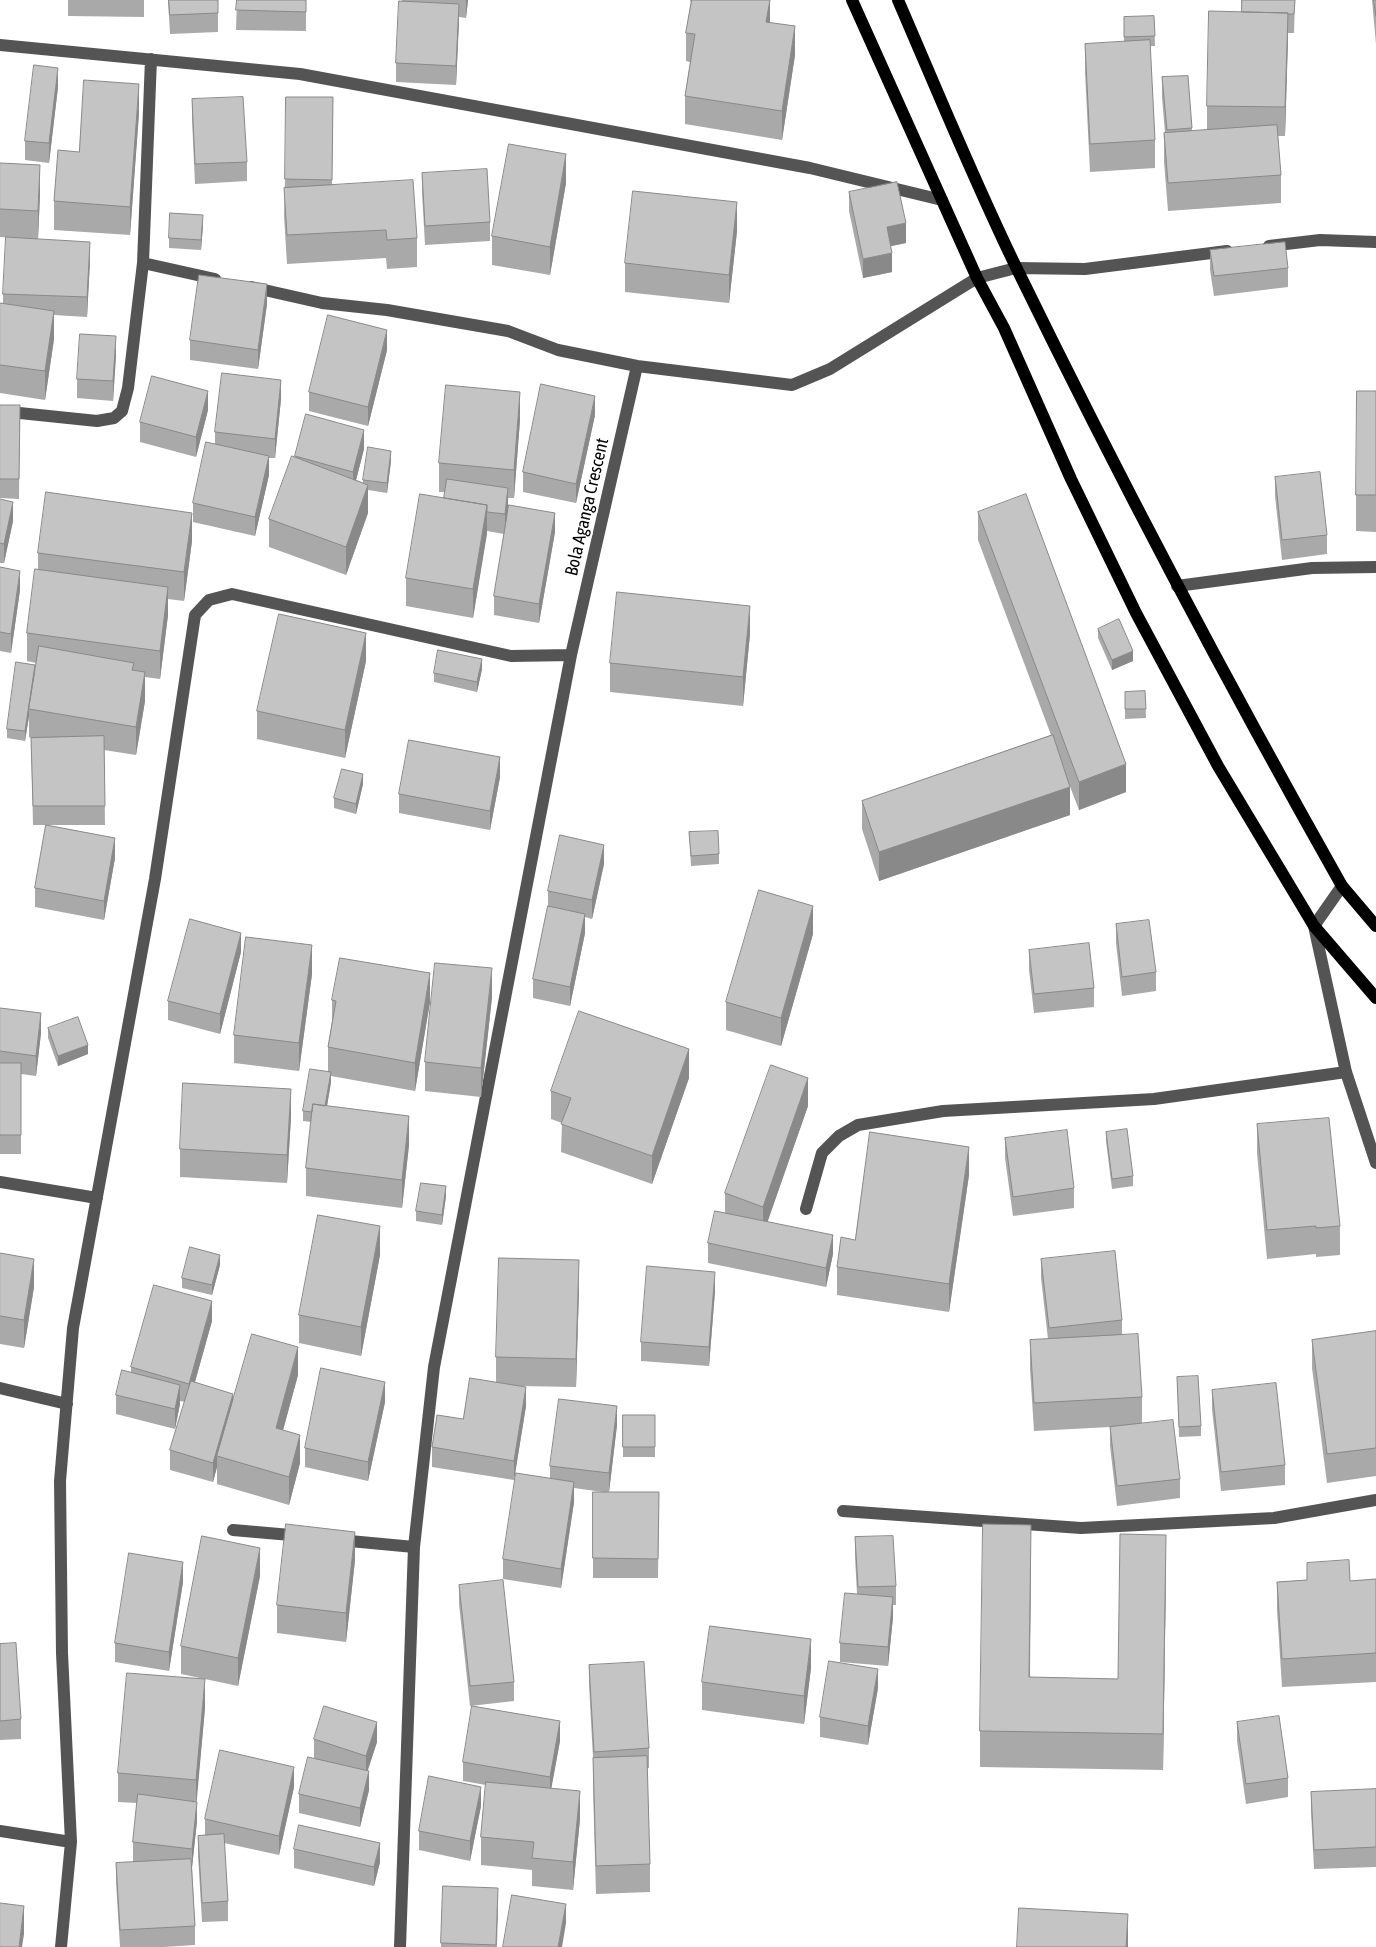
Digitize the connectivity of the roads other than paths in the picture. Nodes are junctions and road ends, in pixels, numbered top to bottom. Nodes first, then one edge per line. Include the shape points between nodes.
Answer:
1 (852, 0) edge
2 (898, 0) edge
3 (0, 45) edge
4 (151, 60) junction
5 (942, 200) junction
6 (1376, 242) edge
7 (143, 262) junction
8 (1016, 268) junction
9 (977, 278) junction
10 (637, 366) junction
11 (0, 411) edge
12 (1376, 567) edge
13 (1177, 586) junction
14 (571, 655) junction
15 (1342, 886) junction
16 (1314, 926) junction
17 (1376, 926) edge
18 (1376, 998) edge
19 (1346, 1072) junction
20 (1376, 1163) edge
21 (0, 1182) edge
22 (97, 1198) junction
23 (806, 1209) dead end
24 (0, 1388) edge
25 (67, 1404) junction
26 (1376, 1500) edge
27 (843, 1511) dead end
28 (233, 1530) dead end
29 (414, 1546) junction
30 (0, 1831) edge
31 (71, 1842) junction
32 (61, 1947) edge
33 (400, 1947) edge

1 - 5 main road
2 - 8 main road
3 - 4 street
4 - 5 street via 300,74 810,168
4 - 7 street
5 - 9 main road
6 - 8 street via 1320,240 1085,269
7 - 10 street via 322,303 387,310 508,331 558,350
7 - 11 street via 128,388 122,411 114,418 97,421
8 - 9 street
8 - 13 main road
9 - 10 street via 830,369 792,385
9 - 16 main road via 1004,328 1136,613 1218,766
10 - 14 street, Bola Aganga Crescent
12 - 13 street via 1312,568
13 - 15 main road
14 - 22 street via 511,656 232,594 209,600 195,615 155,879
14 - 29 street, Bola Aganga Crescent via 434,1367
15 - 16 street
15 - 17 main road
16 - 18 main road
16 - 19 street
19 - 20 street
19 - 23 street via 1154,1099 943,1111 858,1125 839,1136 822,1153
21 - 22 street
22 - 25 street via 73,1328
24 - 25 street
25 - 31 street via 60,1481 62,1653
26 - 27 street via 1274,1518 1081,1528
28 - 29 street
29 - 33 street, Bola Aganga Crescent
30 - 31 street
31 - 32 street

